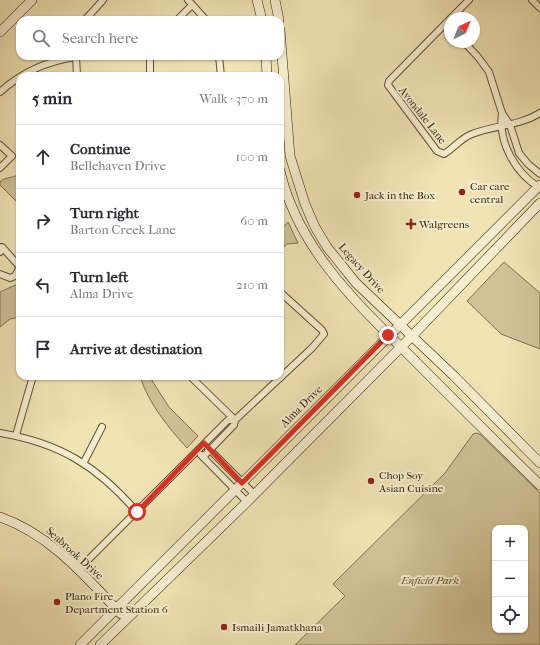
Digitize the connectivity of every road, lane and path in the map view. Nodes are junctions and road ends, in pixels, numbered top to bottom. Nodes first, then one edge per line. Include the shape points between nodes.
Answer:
1 (32, 0) edge
2 (103, 0) edge
3 (257, 0) edge
4 (275, 0) edge
5 (469, 0) edge
6 (532, 0) edge
7 (190, 2) edge
8 (540, 8) edge
9 (458, 12) edge
10 (89, 16) edge
11 (180, 16) edge
12 (202, 16) edge
13 (261, 16) edge
14 (278, 16) edge
15 (444, 27) edge
16 (0, 32) edge
17 (470, 48) edge
18 (57, 60) edge
19 (76, 60) edge
20 (150, 60) edge
21 (219, 60) edge
22 (266, 60) edge
23 (281, 60) edge
24 (28, 72) edge
25 (77, 72) edge
26 (150, 72) edge
27 (221, 72) edge
28 (267, 72) edge
29 (282, 72) edge
30 (16, 79) edge
31 (0, 92) edge
32 (284, 101) edge
33 (502, 113) junction
34 (540, 113) edge
35 (510, 125) junction
36 (500, 127) junction
37 (0, 144) edge
38 (1, 164) edge
39 (540, 174) edge
40 (539, 187) edge
41 (284, 188) edge
42 (540, 203) edge
43 (315, 227) junction
44 (304, 232) junction
45 (480, 244) junction
46 (1, 248) edge
47 (490, 254) junction
48 (16, 263) edge
49 (0, 274) edge
50 (16, 274) edge
51 (284, 296) edge
52 (400, 324) junction
53 (388, 335) junction
54 (412, 336) junction
55 (401, 347) junction
56 (284, 374) edge
57 (32, 380) edge
58 (194, 380) edge
59 (277, 380) edge
60 (490, 413) junction
61 (234, 420) junction
62 (479, 425) junction
63 (299, 426) junction
64 (102, 427) dead end
65 (0, 433) edge
66 (16, 435) junction
67 (312, 436) junction
68 (204, 443) junction
69 (210, 449) junction
70 (197, 450) junction
71 (203, 457) junction
72 (84, 462) junction
73 (540, 463) edge
74 (242, 483) junction
75 (540, 486) edge
76 (235, 490) junction
77 (255, 495) junction
78 (247, 502) junction
79 (137, 512) junction
80 (0, 517) edge
81 (78, 570) junction
82 (117, 609) junction
83 (126, 619) junction
84 (80, 645) edge
85 (100, 645) edge

1 - 16 main road
2 - 10 street
3 - 13 main road
4 - 14 main road
5 - 9 street
6 - 8 street
7 - 11 street
7 - 12 street
15 - 36 street, Avondale Lane via 389,81 388,85 437,151 444,154 470,135 484,129
17 - 33 street via 489,72
18 - 24 street
19 - 25 street
20 - 26 street
21 - 27 street
22 - 28 main road
23 - 29 main road, Legacy Drive
30 - 31 street
32 - 43 main road, Legacy Drive via 290,156
33 - 35 street
33 - 36 street
34 - 35 street via 531,119
35 - 36 street
35 - 39 street via 519,153
36 - 40 street via 511,158 523,174
37 - 38 street via 12,156
40 - 45 main road, Alma Drive
41 - 44 main road
42 - 47 main road
43 - 44 main road
43 - 52 main road, Legacy Drive via 343,268
44 - 53 main road via 335,278
45 - 47 main road
45 - 52 main road, Alma Drive
46 - 48 street
47 - 54 main road
49 - 50 street via 10,278
51 - 56 street via 324,332 312,348
52 - 53 main road, Alma Drive
52 - 54 main road, Legacy Drive
53 - 55 main road
53 - 63 main road, Alma Drive
54 - 55 main road
54 - 60 main road, Legacy Drive
55 - 62 main road
55 - 67 main road
57 - 66 street
58 - 61 street
59 - 61 street
60 - 62 main road
60 - 73 main road, Legacy Drive
61 - 68 street via 228,420
61 - 69 street via 234,425
62 - 75 main road
63 - 67 main road
63 - 74 main road, Alma Drive
64 - 72 street
65 - 66 street
66 - 72 street via 52,447
67 - 77 main road
68 - 69 street
68 - 70 street
69 - 71 street
69 - 74 street
70 - 71 street
70 - 79 street
71 - 76 street
72 - 79 street
74 - 76 main road, Alma Drive
74 - 77 street
76 - 78 street
76 - 82 main road, Alma Drive
77 - 78 main road
78 - 83 main road
79 - 81 street
80 - 81 main road, Seabrook Drive via 41,537
81 - 82 main road, Seabrook Drive
82 - 83 main road, Seabrook Drive
82 - 84 main road, Alma Drive
83 - 85 main road

